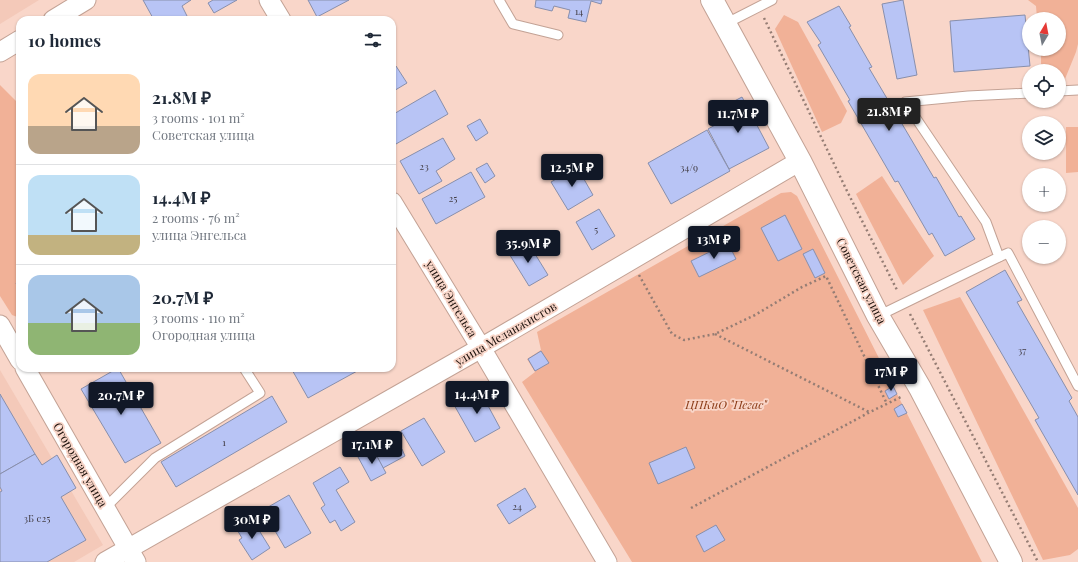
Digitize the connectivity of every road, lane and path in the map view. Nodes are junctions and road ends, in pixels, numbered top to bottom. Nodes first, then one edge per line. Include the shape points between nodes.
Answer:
1 (86, 0) edge
2 (269, 0) edge
3 (499, 0) edge
4 (712, 0) edge
5 (772, 0) edge
6 (758, 7) junction
7 (60, 16) edge
8 (279, 16) edge
9 (725, 24) junction
10 (558, 35) dead end
11 (16, 42) edge
12 (0, 52) edge
13 (1078, 90) edge
14 (1066, 91) edge
15 (1022, 94) edge
16 (800, 161) junction
17 (396, 209) edge
18 (999, 257) junction
19 (631, 261) junction
20 (904, 302) junction
21 (878, 316) junction
22 (0, 325) edge
23 (715, 334) junction
24 (481, 348) junction
25 (16, 353) edge
26 (27, 372) edge
27 (246, 372) edge
28 (1078, 386) edge
29 (920, 388) junction
30 (887, 404) junction
31 (870, 412) junction
32 (105, 508) junction
33 (691, 508) dead end
34 (132, 555) edge
35 (105, 562) edge
36 (607, 562) edge
37 (1011, 562) edge
38 (1038, 562) edge

1 - 7 street
2 - 8 street
3 - 10 lane via 513,24
4 - 9 main road, Советская улица
5 - 6 lane
6 - 9 lane
6 - 20 path
9 - 16 main road, Советская улица
11 - 12 street
13 - 14 lane
15 - 18 lane via 905,102 986,222
16 - 19 street, улица Меланжистов
16 - 21 main road, Советская улица
17 - 24 street, улица Энгельса
18 - 20 lane
18 - 28 lane via 1008,253
19 - 23 path via 672,334 684,340
19 - 24 street, улица Меланжистов
20 - 21 lane
20 - 38 path
21 - 29 main road, Советская улица
22 - 25 street
23 - 30 path via 826,276
23 - 31 path
24 - 34 street, улица Меланжистов
24 - 36 street, улица Энгельса
26 - 32 street, Огородная улица
27 - 32 lane via 260,394 155,458
29 - 30 path
29 - 37 main road, Советская улица
30 - 31 path
31 - 33 path
32 - 34 street, Огородная улица
34 - 35 street, улица Меланжистов

